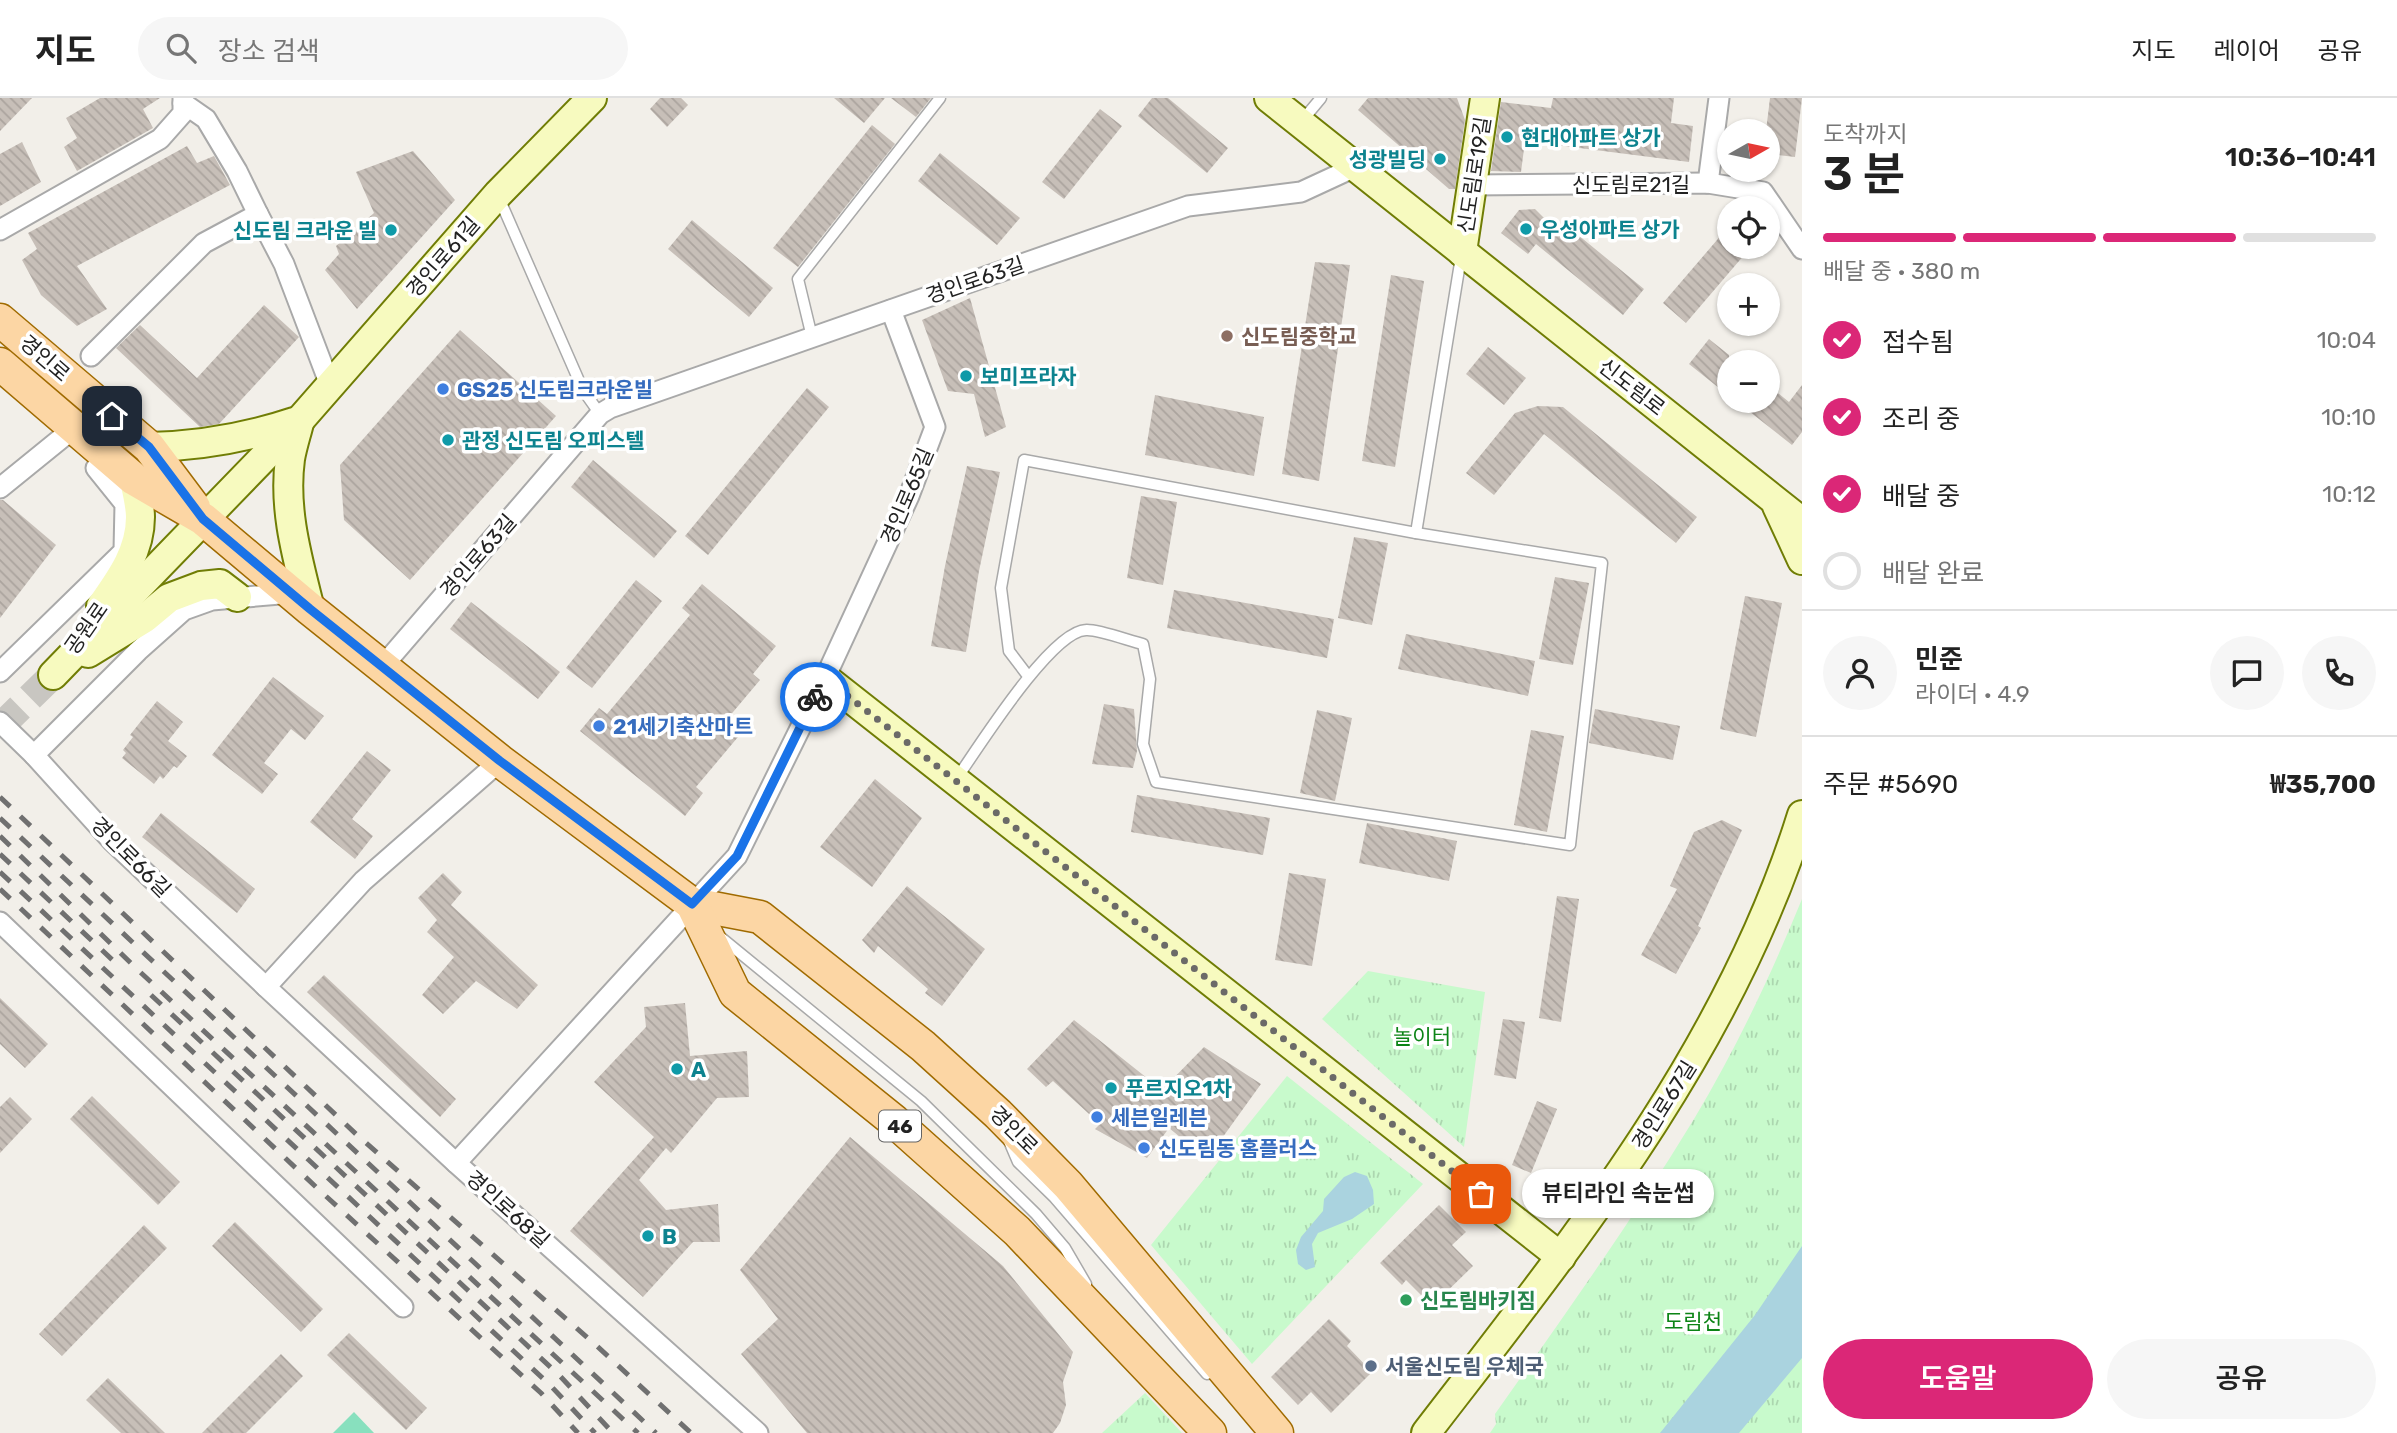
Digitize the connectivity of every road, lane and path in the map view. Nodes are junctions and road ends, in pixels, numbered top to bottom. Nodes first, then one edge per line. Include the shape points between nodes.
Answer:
1 (592, 98) edge
2 (940, 98) edge
3 (1269, 98) edge
4 (1321, 98) edge
5 (1485, 98) edge
6 (1719, 98) edge
7 (183, 101) edge
8 (1300, 123) junction
9 (1355, 167) junction
10 (1708, 183) junction
11 (1472, 185) junction
12 (498, 194) junction
13 (258, 214) junction
14 (0, 230) edge
15 (1802, 249) edge
16 (1462, 252) junction
17 (891, 310) junction
18 (0, 320) edge
19 (812, 337) junction
20 (91, 356) dead end
21 (0, 365) edge
22 (330, 385) junction
23 (600, 414) junction
24 (300, 420) junction
25 (74, 428) junction
26 (109, 443) junction
27 (149, 447) junction
28 (134, 479) junction
29 (0, 488) edge
30 (1788, 499) edge
31 (203, 519) junction
32 (1802, 522) edge
33 (1416, 533) junction
34 (1802, 560) edge
35 (237, 597) junction
36 (301, 601) junction
37 (382, 667) junction
38 (0, 672) edge
39 (53, 674) junction
40 (1028, 676) junction
41 (825, 678) junction
42 (0, 722) edge
43 (34, 755) junction
44 (500, 761) junction
45 (955, 781) junction
46 (1802, 815) edge
47 (695, 911) junction
48 (0, 922) edge
49 (266, 988) junction
50 (998, 1114) junction
51 (456, 1163) junction
52 (1561, 1257) junction
53 (403, 1307) dead end
54 (1213, 1381) dead end
55 (758, 1433) edge
56 (1210, 1433) edge
57 (1277, 1433) edge
58 (1426, 1433) edge

1 - 12 street, 경인로61길
2 - 19 lane via 798,279
3 - 8 street, 신도림로
4 - 8 lane
5 - 11 street, 신도림로19길
6 - 10 street
7 - 13 street via 206,119
7 - 14 street via 183,113 160,139
8 - 9 street, 신도림로
9 - 16 street, 신도림로
9 - 17 street, 경인로63길 via 1301,192 1188,206
10 - 11 street, 신도림로21길
10 - 15 street, 신도림로21길 via 1763,192
11 - 16 street, 신도림로19길
12 - 22 street, 경인로61길
12 - 23 lane via 583,390
13 - 20 street, 경인로 via 204,243
13 - 22 street via 284,264
16 - 30 street, 신도림로
16 - 33 lane
17 - 19 street, 경인로63길
17 - 41 street, 경인로65길 via 935,427 909,496
18 - 27 main road, 경인로 / 46
19 - 23 street, 경인로63길 via 620,403
21 - 25 main road, 경인로 / 46
22 - 24 street, 경인로61길
23 - 37 street, 경인로63길
24 - 27 street via 214,443
24 - 31 street, 경인로61길
24 - 36 street via 290,459 288,500
25 - 26 main road, 경인로 / 46
25 - 29 street
26 - 27 lane
26 - 28 main road, 경인로 / 46
26 - 38 street via 96,468 125,503 124,551
27 - 31 main road, 경인로 / 46
28 - 31 main road, 경인로 / 46
28 - 39 street, 공원로 via 140,516 136,550
30 - 32 street, 신도림로
30 - 34 street
31 - 36 main road, 경인로 / 46
31 - 39 street, 경인로61길
33 - 40 lane via 1024,460 1001,588 1009,652
33 - 40 lane via 1602,563 1570,845 1156,782 1143,744 1150,679 1143,644 1086,630 1069,635
35 - 36 street
35 - 39 street via 220,584 169,598 145,618
35 - 43 street via 184,610
36 - 37 main road, 경인로 / 46
37 - 44 main road, 경인로 / 46
40 - 45 lane
41 - 45 street
41 - 47 street, 경인로65길 via 737,856
42 - 43 street, 경인로66길
43 - 49 street, 경인로66길 via 113,842
44 - 47 main road, 경인로 / 46
44 - 49 street via 363,881
45 - 52 street
46 - 52 street, 경인로67길 via 1769,907 1694,1058
47 - 50 main road, 경인로 / 46 via 760,917 923,1046
47 - 51 street, 경인로68길
47 - 56 main road, 경인로 / 46 via 735,992 894,1121 1007,1222
48 - 53 street
49 - 51 street, 경인로66길
50 - 54 lane via 1018,1162 1054,1197
50 - 57 main road, 경인로 / 46 via 1068,1185
51 - 55 street, 경인로68길
52 - 58 street, 경인로67길

